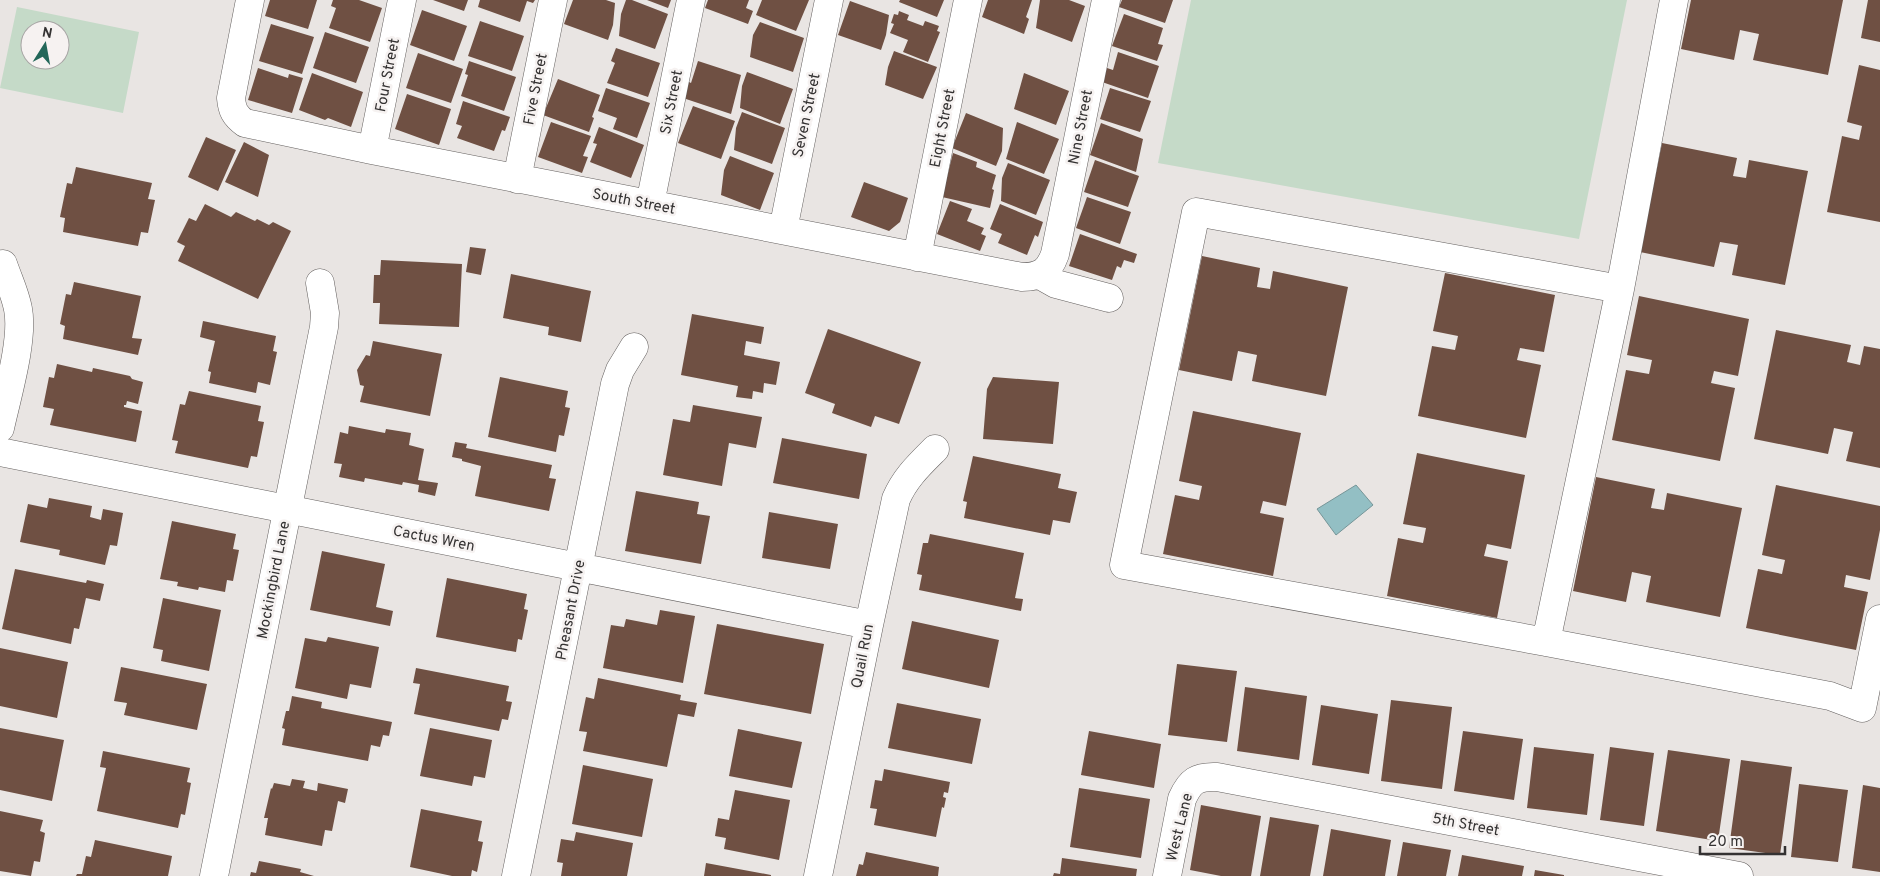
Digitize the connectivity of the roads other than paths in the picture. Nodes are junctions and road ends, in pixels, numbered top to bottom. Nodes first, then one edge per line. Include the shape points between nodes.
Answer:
1 (250, 0) edge
2 (402, 0) edge
3 (553, 0) edge
4 (691, 0) edge
5 (829, 0) edge
6 (968, 0) edge
7 (1106, 0) edge
8 (1674, 0) edge
9 (372, 150) junction
10 (517, 179) junction
11 (650, 204) junction
12 (782, 230) junction
13 (916, 257) junction
14 (3, 264) dead end
15 (1048, 264) junction
16 (320, 283) dead end
17 (1620, 289) junction
18 (1109, 298) dead end
19 (634, 347) dead end
20 (0, 428) edge
21 (935, 449) dead end
22 (0, 452) edge
23 (288, 509) junction
24 (579, 567) junction
25 (1880, 619) edge
26 (869, 625) junction
27 (1546, 642) junction
28 (1194, 780) joint
29 (214, 876) edge
30 (516, 876) edge
31 (818, 876) edge
32 (1167, 876) edge
33 (1739, 876) edge

1 - 9 lane, South Street via 233,86 232,109 236,117 245,123
2 - 9 lane, Four Street
3 - 10 lane, Five Street
4 - 11 lane, Six Street
5 - 12 lane, Seven Street
6 - 13 lane, Eight Street
7 - 15 lane, Nine Street
8 - 17 lane
9 - 10 lane, South Street
10 - 11 lane, South Street
11 - 12 lane, South Street
12 - 13 lane, South Street
13 - 15 lane, South Street via 1022,277
14 - 20 lane via 16,301 19,326
15 - 18 lane via 1056,284
16 - 23 lane, Mockingbird Lane via 324,327
17 - 27 lane
17 - 27 lane via 1196,212 1124,565
19 - 24 lane, Pheasant Drive via 615,384
21 - 26 lane, Quail Run via 910,474 896,499
22 - 23 lane, Cactus Wren
23 - 24 lane, Cactus Wren
23 - 29 lane, Mockingbird Lane
24 - 26 lane, Cactus Wren
24 - 30 lane, Pheasant Drive
25 - 27 lane via 1862,708 1830,696
26 - 31 lane, Quail Run
28 - 32 lane, West Lane via 1186,788 1182,800
28 - 33 lane, 5th Street via 1205,776 1217,777

